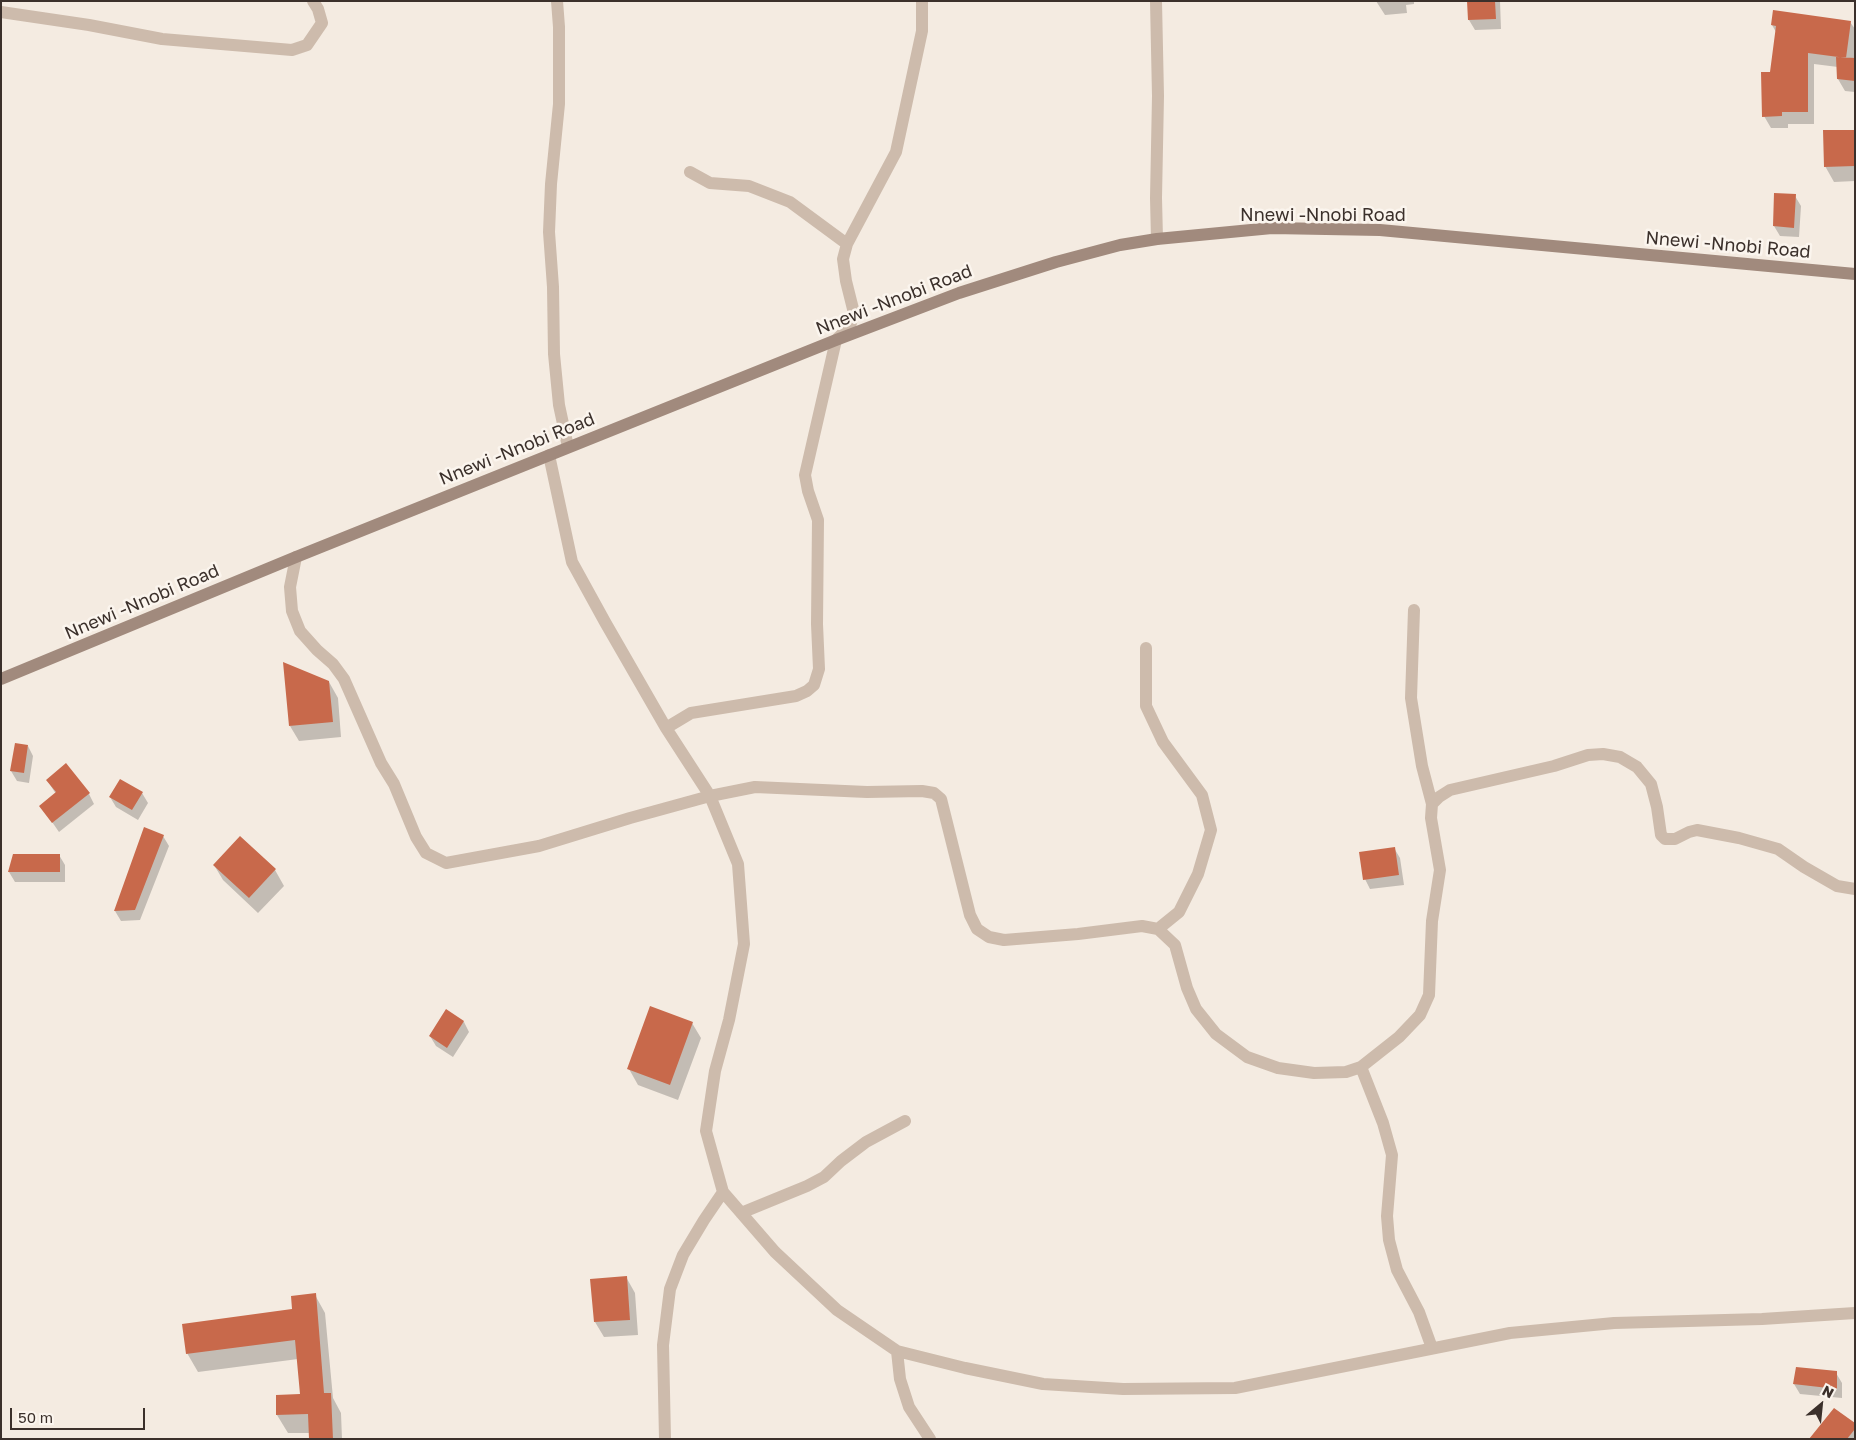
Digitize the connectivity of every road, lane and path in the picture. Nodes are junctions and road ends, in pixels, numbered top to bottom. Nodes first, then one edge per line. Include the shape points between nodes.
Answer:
1 (313, 1) edge
2 (557, 1) edge
3 (922, 1) edge
4 (1156, 1) edge
5 (1, 12) edge
6 (690, 172) dead end
7 (1157, 239) junction
8 (847, 244) junction
9 (1855, 274) edge
10 (836, 340) junction
11 (568, 447) junction
12 (549, 455) junction
13 (296, 557) junction
14 (1414, 610) dead end
15 (1146, 648) dead end
16 (1, 679) edge
17 (666, 728) junction
18 (710, 796) junction
19 (1432, 804) junction
20 (1855, 889) edge
21 (1158, 929) junction
22 (1361, 1067) junction
23 (905, 1121) dead end
24 (724, 1192) junction
25 (741, 1213) junction
26 (1855, 1313) edge
27 (1432, 1348) junction
28 (897, 1351) junction
29 (665, 1439) edge
30 (930, 1439) edge

1 - 5 street via 322,23 308,45 292,50 162,39
2 - 11 street via 559,104 549,232 559,405
3 - 8 street via 922,31 896,152
4 - 7 street
6 - 8 street via 710,183 748,186 790,202
7 - 9 main road, Nnewi -Nnobi Road via 1272,228 1380,230
7 - 10 main road, Nnewi -Nnobi Road via 1056,262 959,293
8 - 10 street via 843,259 854,313 850,326
10 - 11 main road, Nnewi -Nnobi Road
10 - 17 street via 805,476 818,520 819,669 814,684 796,696 692,713
11 - 12 main road, Nnewi -Nnobi Road
12 - 13 main road, Nnewi -Nnobi Road
12 - 17 street via 572,562
13 - 16 main road, Nnewi -Nnobi Road
13 - 18 street via 290,587 292,611 300,631 344,679 426,853 446,863 539,846
14 - 19 street via 1411,698
15 - 21 street via 1146,706 1163,742 1202,795 1212,830 1198,874 1179,912
17 - 18 street
18 - 21 street via 755,787 934,793 941,799 970,915 977,929 989,937 1004,940 1142,926
18 - 24 street via 738,864 744,944 715,1071 706,1132
19 - 20 street via 1450,790 1588,755 1620,757 1637,767 1651,784 1661,835 1665,839 1675,840 1697,830 1739,838 1778,849 1838,886
19 - 22 street via 1431,818 1440,870 1432,921 1429,995 1420,1015 1399,1037
21 - 22 street via 1175,946 1196,1009 1216,1034 1247,1057 1278,1068 1314,1073 1346,1072
22 - 27 street via 1384,1123 1392,1155 1387,1216 1389,1240 1397,1270 1419,1312
23 - 25 street via 866,1142 824,1177
24 - 25 street
24 - 29 street via 683,1255 670,1289 663,1345
25 - 28 street via 775,1252 837,1310
26 - 27 street via 1614,1323 1510,1333
27 - 28 street via 1235,1388 1123,1389 1043,1384
28 - 30 street via 900,1379 909,1406

